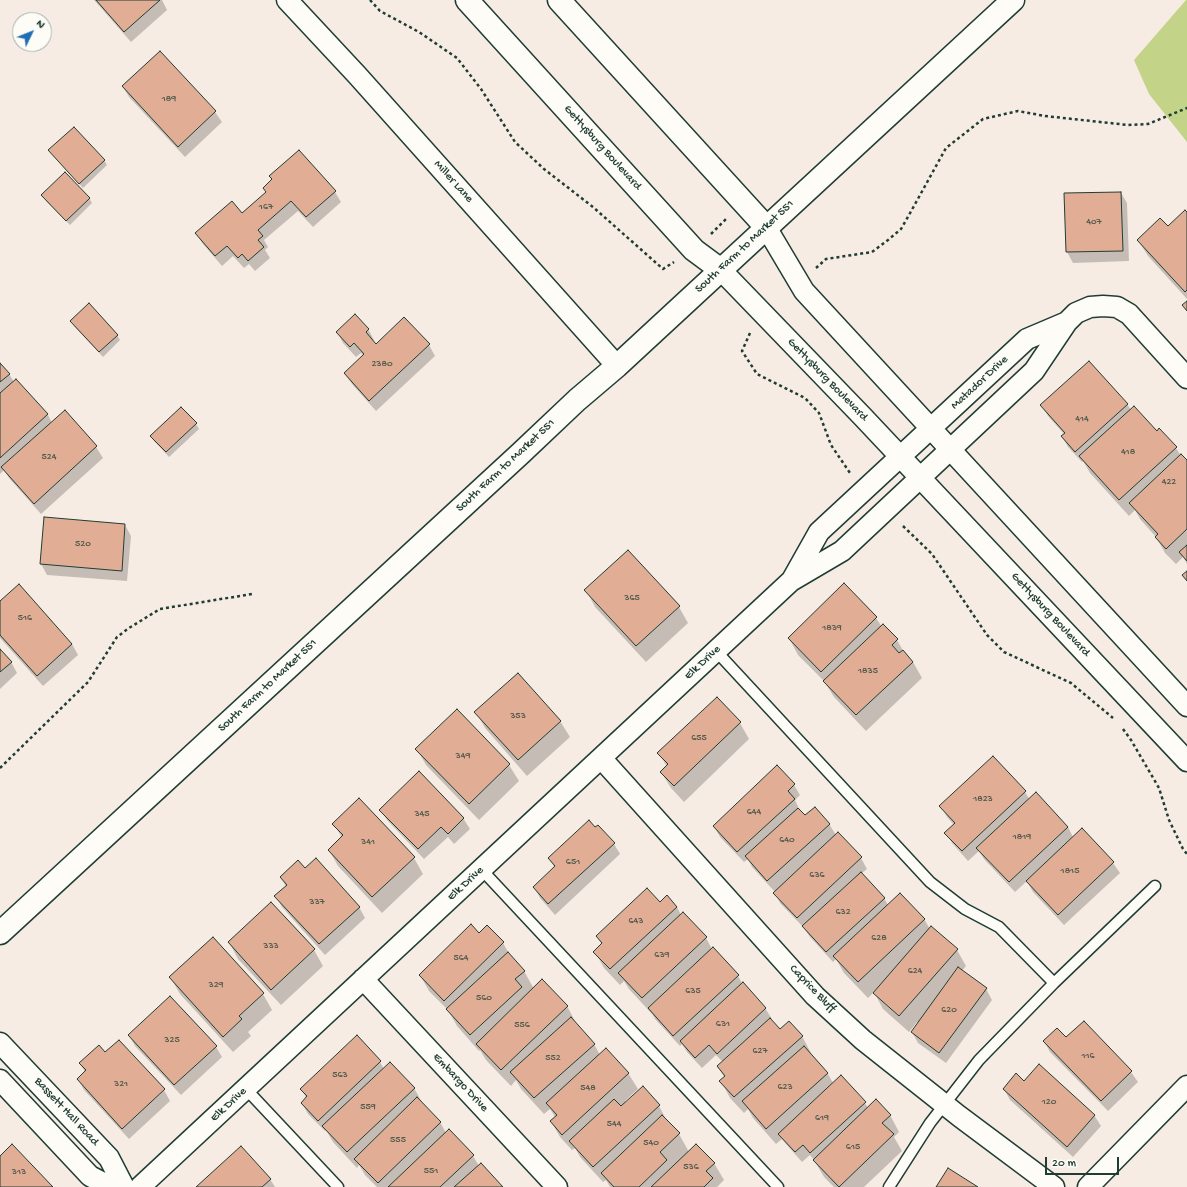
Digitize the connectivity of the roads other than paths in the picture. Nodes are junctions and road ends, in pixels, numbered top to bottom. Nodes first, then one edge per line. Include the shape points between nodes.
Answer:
1 (287, 0) edge
2 (467, 0) edge
3 (559, 0) edge
4 (1013, 0) edge
5 (766, 227) junction
6 (720, 270) junction
7 (1067, 322) junction
8 (617, 366) junction
9 (1187, 378) edge
10 (931, 428) junction
11 (950, 449) junction
12 (900, 456) junction
13 (920, 477) junction
14 (791, 581) junction
15 (716, 651) junction
16 (1187, 706) edge
17 (601, 758) junction
18 (1187, 761) edge
19 (482, 870) junction
20 (1155, 886) dead end
21 (0, 933) edge
22 (363, 979) junction
23 (1054, 983) junction
24 (0, 1042) edge
25 (0, 1080) edge
26 (1187, 1086) edge
27 (246, 1089) junction
28 (944, 1104) junction
29 (111, 1187) edge
30 (124, 1187) edge
31 (140, 1187) edge
32 (338, 1187) edge
33 (557, 1187) edge
34 (778, 1187) edge
35 (889, 1187) edge
36 (1054, 1187) edge
37 (1088, 1187) edge

1 - 8 street, Miller Lane
2 - 6 main road, Gettysburg Boulevard via 694,250
3 - 5 main road
4 - 5 main road, South Farm to Market 551
5 - 6 main road, South Farm to Market 551
5 - 10 street via 804,291
6 - 8 main road, South Farm to Market 551
6 - 12 street, Gettysburg Boulevard
7 - 9 street, Matador Drive via 1076,313 1090,307 1117,307 1129,314
7 - 10 street, Matador Drive via 1027,339
7 - 11 street, Matador Drive via 1034,371
8 - 21 main road, South Farm to Market 551 via 577,400
10 - 11 street
10 - 12 street, Matador Drive
11 - 13 street, Elk Drive
11 - 16 street
12 - 13 street, Gettysburg Boulevard
12 - 14 street, Elk Drive via 819,532
13 - 14 street, Elk Drive via 842,550
13 - 18 street, Gettysburg Boulevard
14 - 15 street, Elk Drive
15 - 17 street, Elk Drive
15 - 23 lane via 930,882 965,909 999,927
17 - 19 street, Elk Drive
17 - 28 street, Caprice Bluff via 816,996 863,1040
19 - 22 street, Elk Drive
19 - 34 lane
20 - 23 lane
22 - 27 street, Elk Drive
22 - 33 street, Embargo Drive
23 - 28 lane via 978,1060
24 - 30 street, Bassett Hall Road via 109,1158
25 - 29 street via 90,1176
26 - 37 street
27 - 31 street, Elk Drive
27 - 32 lane
28 - 35 lane
28 - 36 street, Caprice Bluff

